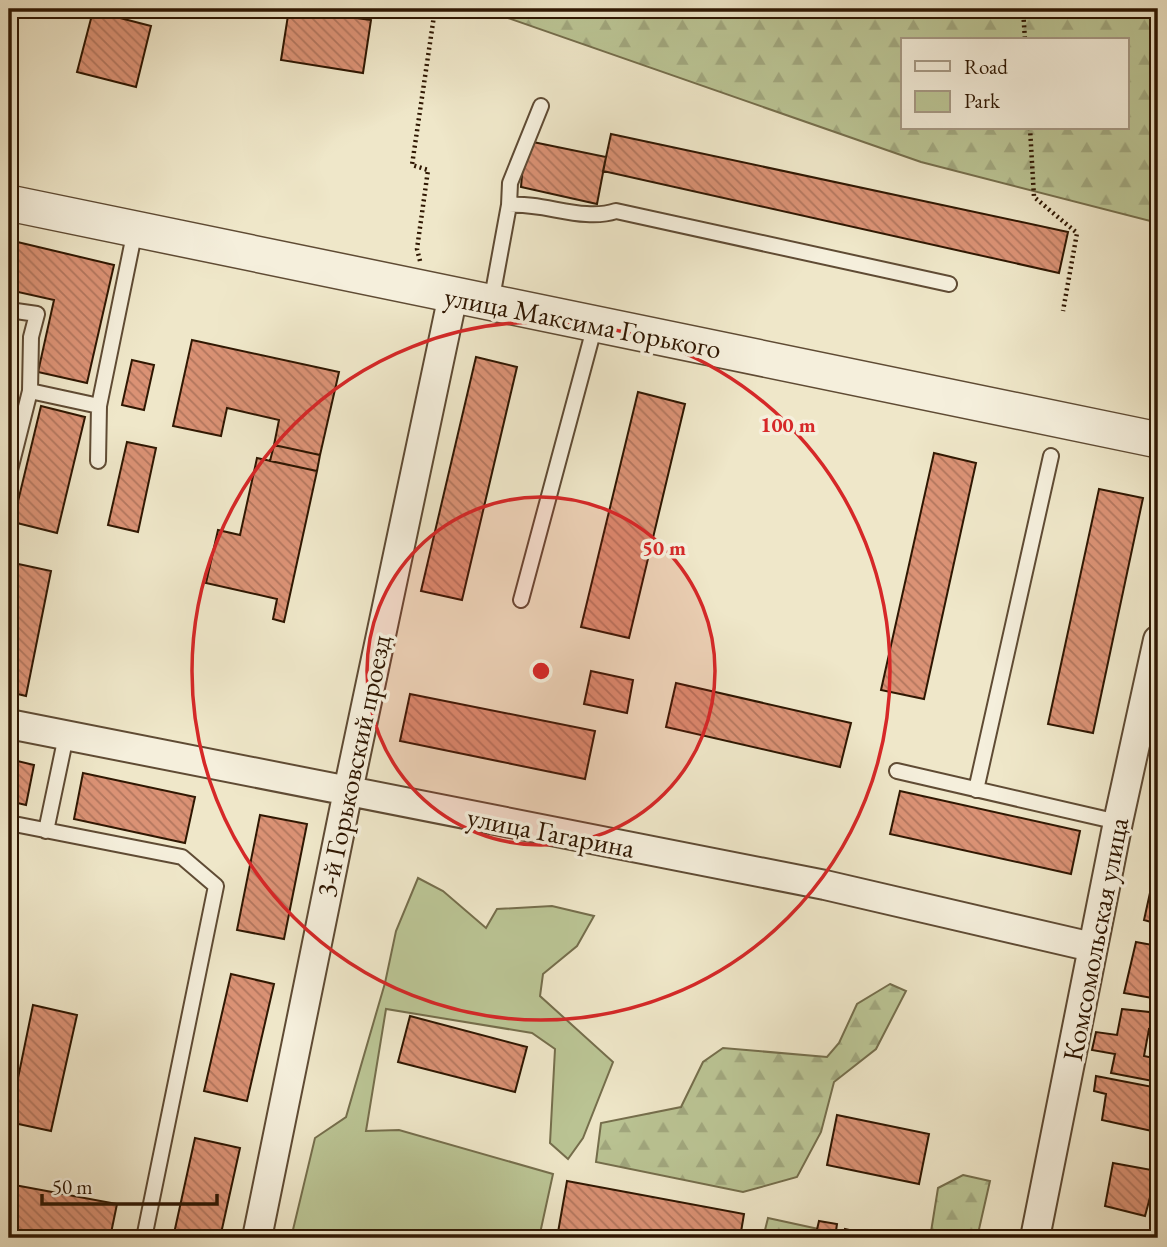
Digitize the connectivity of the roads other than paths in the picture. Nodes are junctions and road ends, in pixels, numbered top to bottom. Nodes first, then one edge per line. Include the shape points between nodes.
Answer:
1 (541, 106) dead end
2 (9, 203) edge
3 (509, 205) junction
4 (135, 229) junction
5 (949, 284) dead end
6 (453, 295) junction
7 (491, 304) junction
8 (9, 310) edge
9 (595, 324) junction
10 (30, 391) junction
11 (99, 406) junction
12 (1158, 440) edge
13 (1051, 456) dead end
14 (98, 461) dead end
15 (9, 474) edge
16 (521, 600) dead end
17 (1158, 640) edge
18 (9, 724) edge
19 (66, 736) junction
20 (897, 771) dead end
21 (976, 789) junction
22 (348, 791) junction
23 (1118, 822) junction
24 (9, 823) edge
25 (46, 831) junction
26 (1092, 947) junction
27 (144, 1238) edge
28 (257, 1238) edge
29 (1035, 1238) edge

1 - 3 lane via 510,183
2 - 4 street, улица Максима Горького
3 - 5 lane via 602,216 616,211
3 - 7 lane
4 - 6 street, улица Максима Горького
4 - 11 lane
6 - 7 street, улица Максима Горького
6 - 22 street, 3-й Горьковский проезд
7 - 9 street, улица Максима Горького
8 - 10 lane via 37,314 31,337
9 - 12 street, улица Максима Горького
9 - 16 lane
10 - 11 lane
10 - 15 lane
11 - 14 lane
13 - 21 lane
17 - 23 street, Комсомольская улица
18 - 19 street, улица Гагарина
19 - 22 street, улица Гагарина
19 - 25 lane
20 - 21 lane
21 - 23 lane
22 - 26 street, улица Гагарина via 825,885
22 - 28 street, 3-й Горьковский проезд
23 - 26 street, Комсомольская улица
24 - 25 lane
25 - 27 lane via 182,857 216,886
26 - 29 street, Комсомольская улица

